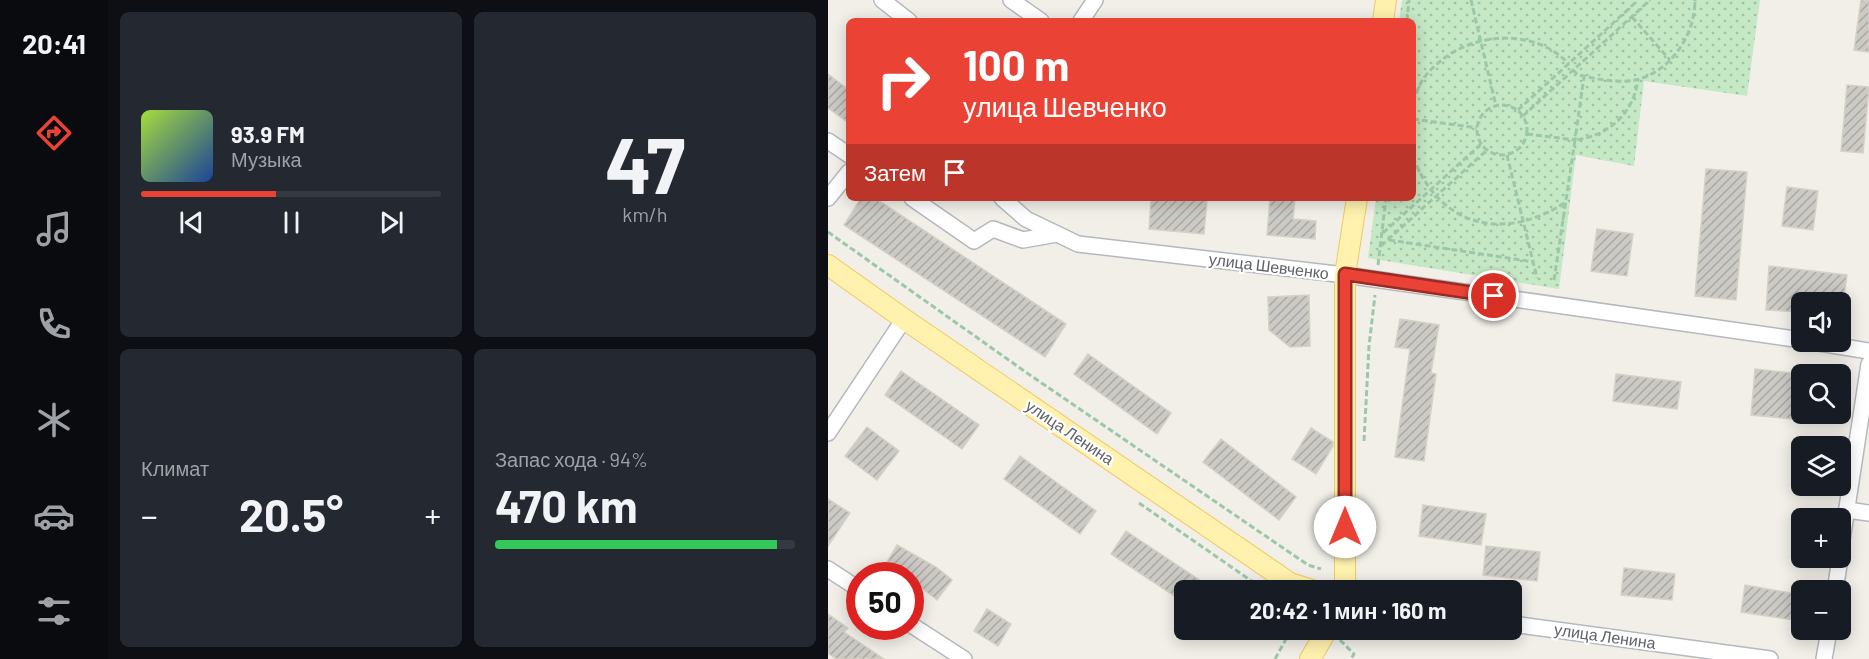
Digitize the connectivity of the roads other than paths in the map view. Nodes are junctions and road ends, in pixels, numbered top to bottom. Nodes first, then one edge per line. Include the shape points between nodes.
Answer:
1 (882, 0) edge
2 (1011, 0) edge
3 (1095, 0) edge
4 (1386, 0) edge
5 (905, 18) edge
6 (1037, 18) edge
7 (1083, 18) edge
8 (1383, 18) edge
9 (828, 141) edge
10 (846, 153) edge
11 (846, 176) edge
12 (828, 198) edge
13 (916, 201) edge
14 (1005, 201) edge
15 (1357, 201) edge
16 (1058, 234) junction
17 (828, 265) edge
18 (1345, 274) junction
19 (904, 319) junction
20 (1791, 338) edge
21 (1851, 348) edge
22 (1869, 351) edge
23 (1869, 364) edge
24 (828, 433) edge
25 (1847, 508) edge
26 (1851, 511) edge
27 (1869, 513) edge
28 (828, 569) edge
29 (1286, 580) edge
30 (1345, 580) edge
31 (846, 581) edge
32 (1522, 625) edge
33 (924, 633) edge
34 (1327, 640) edge
35 (1827, 640) edge
36 (964, 659) edge
37 (1310, 659) edge
38 (1770, 659) edge
39 (1824, 659) edge

1 - 5 street
2 - 6 street
3 - 7 street
4 - 8 main road
9 - 10 street
11 - 12 street
13 - 16 street via 974,241 993,229 1023,240
14 - 16 street, улица Шевченко via 1026,219
15 - 18 main road
16 - 18 street, улица Шевченко via 1078,244
17 - 19 main road, улица Ленина
18 - 20 street, улица Шевченко
18 - 30 main road
19 - 24 street
19 - 29 main road, улица Ленина
21 - 22 street
23 - 25 street
26 - 27 street
28 - 31 street
32 - 38 street, улица Ленина
33 - 36 street
34 - 37 main road
35 - 39 street

